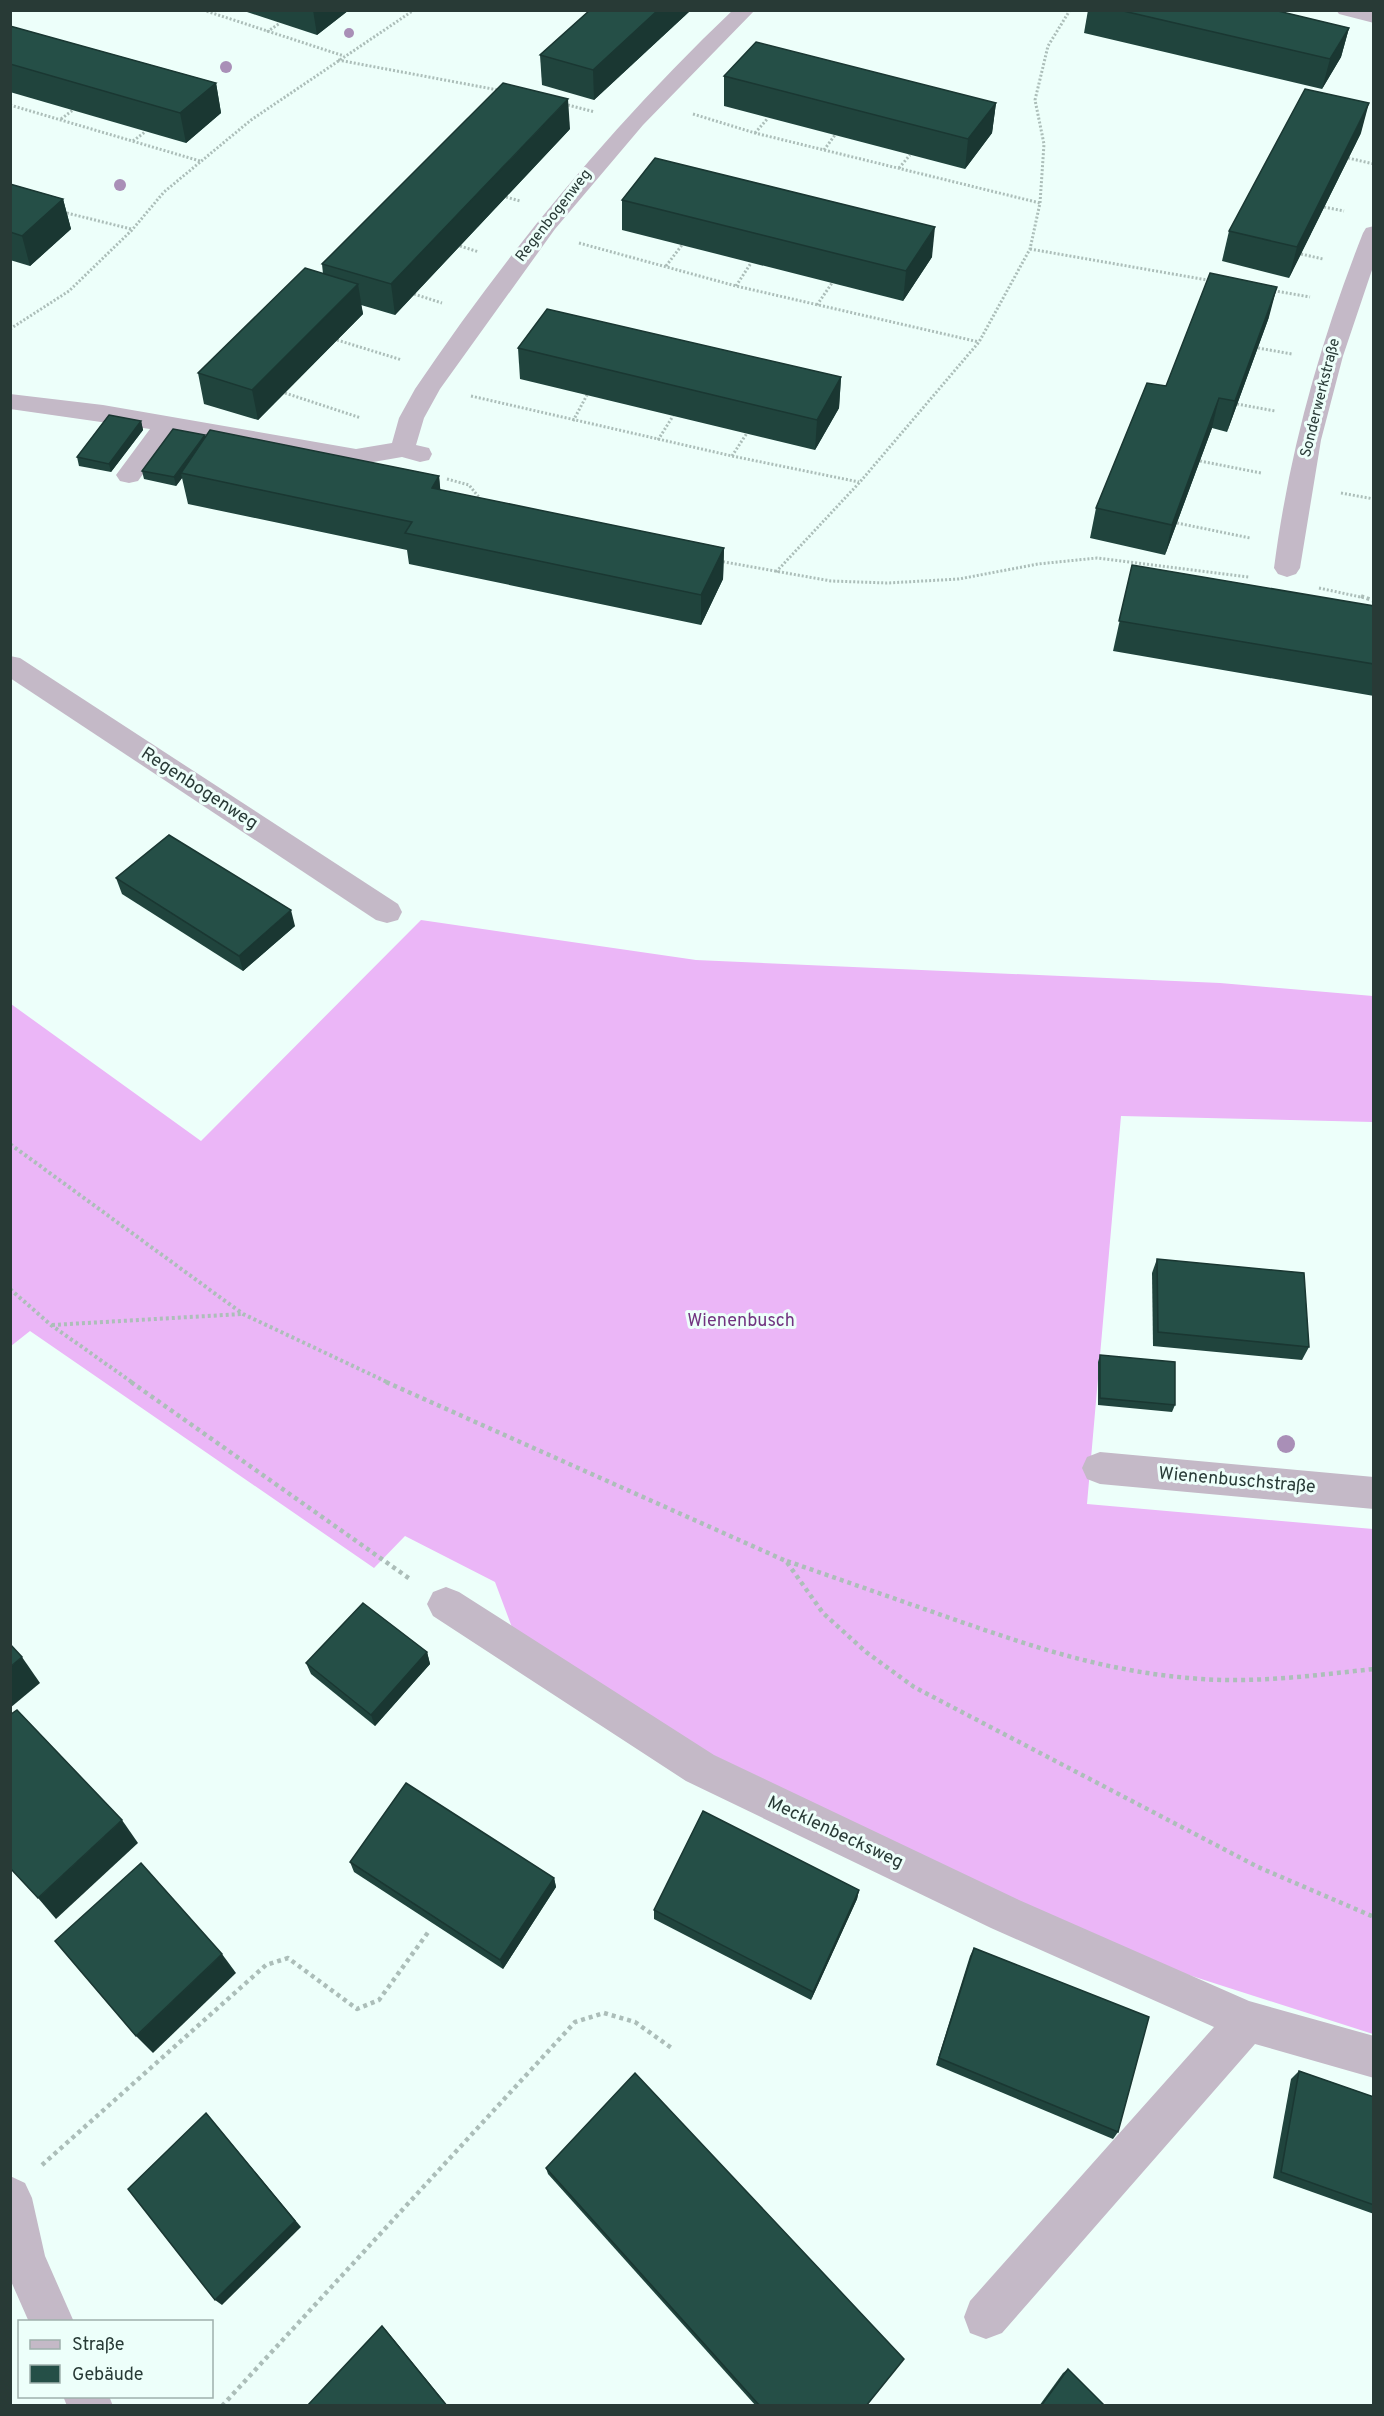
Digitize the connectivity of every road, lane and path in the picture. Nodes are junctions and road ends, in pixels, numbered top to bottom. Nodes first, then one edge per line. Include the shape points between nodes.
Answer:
1 (203, 10) edge
2 (414, 10) edge
3 (744, 10) edge
4 (1070, 10) edge
5 (1346, 10) edge
6 (1374, 17) edge
7 (280, 23) dead end
8 (267, 32) junction
9 (345, 56) junction
10 (337, 60) junction
11 (502, 91) edge
12 (555, 102) edge
13 (652, 102) junction
14 (10, 105) edge
15 (73, 110) edge
16 (768, 117) edge
17 (61, 120) junction
18 (633, 122) junction
19 (146, 132) edge
20 (755, 133) junction
21 (835, 135) edge
22 (133, 141) junction
23 (824, 150) junction
24 (910, 155) edge
25 (1348, 159) edge
26 (200, 161) junction
27 (1374, 164) edge
28 (899, 169) junction
29 (1040, 203) junction
30 (58, 210) dead end
31 (132, 230) junction
32 (540, 233) junction
33 (1374, 233) edge
34 (682, 245) edge
35 (1030, 249) junction
36 (751, 263) edge
37 (666, 266) junction
38 (1218, 281) edge
39 (832, 283) edge
40 (736, 286) junction
41 (1264, 289) edge
42 (1347, 303) junction
43 (817, 305) junction
44 (10, 329) edge
45 (337, 340) edge
46 (979, 342) junction
47 (436, 377) junction
48 (285, 393) edge
49 (587, 395) edge
50 (10, 401) edge
51 (673, 416) edge
52 (573, 421) junction
53 (166, 424) junction
54 (747, 433) edge
55 (658, 440) junction
56 (409, 444) junction
57 (732, 456) junction
58 (1200, 461) edge
59 (129, 475) dead end
60 (442, 478) dead end
61 (1300, 481) junction
62 (860, 482) junction
63 (483, 503) edge
64 (1177, 524) edge
65 (1288, 557) joint
66 (709, 559) edge
67 (1204, 570) junction
68 (776, 572) junction
69 (1250, 577) dead end
70 (1202, 580) edge
71 (1314, 587) dead end
72 (1334, 590) junction
73 (1332, 600) edge
74 (1374, 601) edge
75 (10, 665) edge
76 (387, 912) dead end
77 (10, 1144) edge
78 (10, 1289) edge
79 (243, 1314) junction
80 (51, 1325) junction
81 (1100, 1468) dead end
82 (1374, 1494) edge
83 (786, 1561) junction
84 (446, 1604) joint
85 (1374, 1669) edge
86 (1374, 1917) edge
87 (429, 1931) edge
88 (1247, 2021) junction
89 (673, 2049) dead end
90 (1374, 2057) edge
91 (24, 2184) edge
92 (986, 2317) dead end
93 (51, 2320) edge
94 (222, 2406) edge

1 - 8 path
2 - 9 path
3 - 13 street, Regenbogenweg
4 - 29 path via 1048,46 1035,100 1044,144
5 - 6 street
7 - 8 path
8 - 9 path
9 - 10 path
10 - 11 path
10 - 26 path
12 - 18 path
13 - 18 street, Regenbogenweg
13 - 20 path
14 - 17 path
15 - 17 path
16 - 20 path
17 - 22 path
18 - 32 street, Regenbogenweg
19 - 22 path
20 - 23 path
21 - 23 path
22 - 26 path
23 - 28 path
24 - 28 path
25 - 27 path
26 - 31 path via 164,192
28 - 29 path
29 - 35 path
30 - 31 path
31 - 44 path via 69,291
32 - 37 path
32 - 47 street, Regenbogenweg
33 - 42 street, Sonderwerkstraße
34 - 37 path
35 - 38 path
35 - 46 path
36 - 40 path
37 - 40 path
39 - 43 path
40 - 43 path
41 - 42 path
42 - 61 street, Sonderwerkstraße via 1325,373
43 - 46 path
45 - 47 path via 413,364
46 - 62 path
47 - 52 path
47 - 56 street, Regenbogenweg
48 - 56 path
49 - 52 path
50 - 53 street
51 - 55 path
52 - 55 path
53 - 56 street via 356,457
53 - 59 street
54 - 57 path
55 - 57 path
57 - 62 path
58 - 61 path
60 - 63 path via 469,485
61 - 65 street, Sonderwerkstraße
62 - 68 path
64 - 65 path
66 - 68 path
67 - 68 path via 1097,558 959,579 887,583 831,581
67 - 69 path
67 - 70 path
71 - 72 path
72 - 73 path
72 - 74 path
75 - 76 street, Regenbogenweg
77 - 79 path
78 - 80 path
79 - 80 path
79 - 83 path
80 - 84 path
81 - 82 street, Wienenbuschstraße
83 - 85 path via 1091,1664 1203,1679 1250,1680
83 - 86 path via 823,1613 866,1652 914,1687 1258,1867
84 - 88 street, Mecklenbecksweg via 700,1768 1005,1914
87 - 91 path via 379,2000 357,2009 288,1958 266,1965
88 - 90 street, Mecklenbecksweg
88 - 92 street
89 - 94 path via 635,2022 604,2013 575,2022
91 - 93 street via 24,2259

